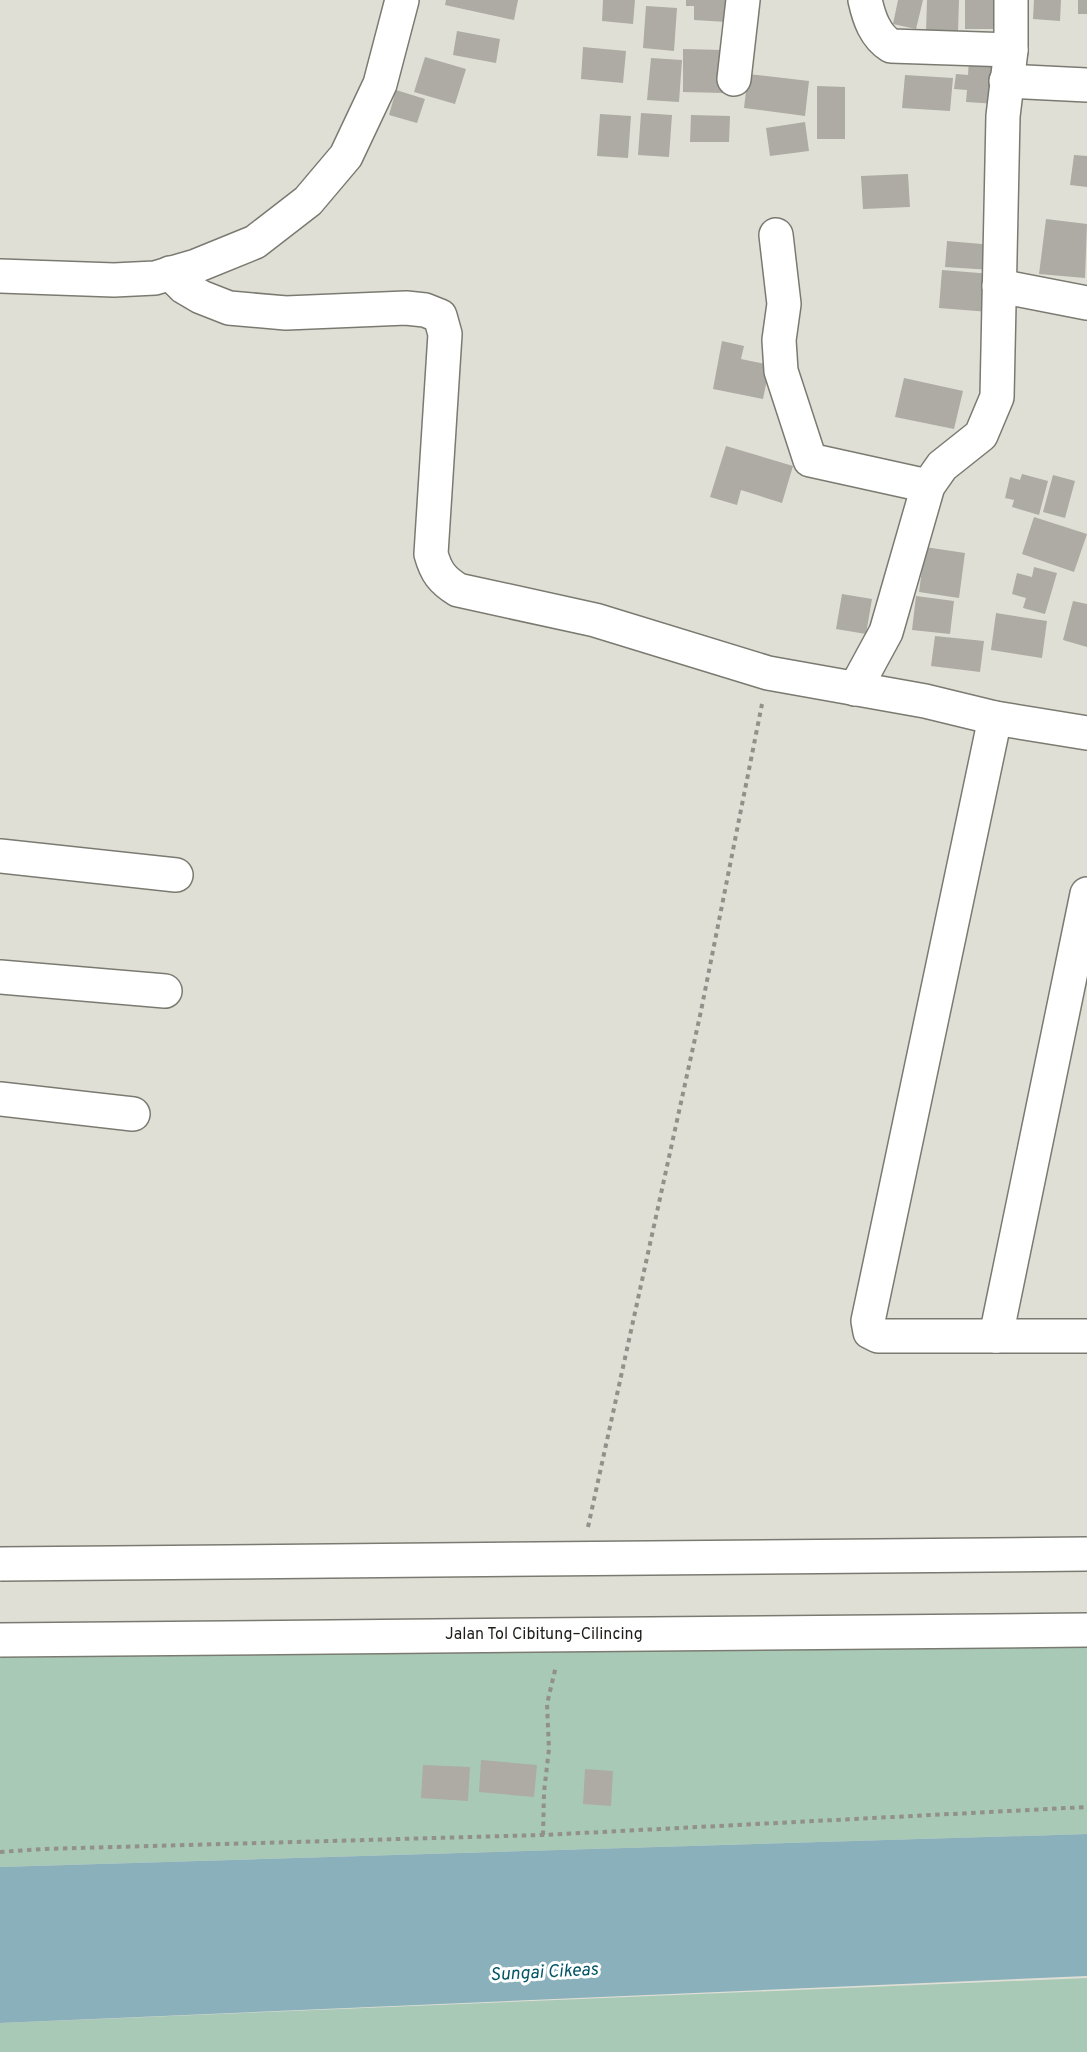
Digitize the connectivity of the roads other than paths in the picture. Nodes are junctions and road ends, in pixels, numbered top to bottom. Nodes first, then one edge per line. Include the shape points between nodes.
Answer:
1 (402, 0) edge
2 (743, 0) edge
3 (865, 0) edge
4 (1011, 0) edge
5 (734, 79) dead end
6 (1006, 85) junction
7 (1087, 86) edge
8 (776, 235) dead end
9 (170, 273) junction
10 (0, 276) edge
11 (999, 286) junction
12 (1087, 303) edge
13 (928, 486) junction
14 (855, 688) junction
15 (995, 718) junction
16 (1087, 733) edge
17 (0, 856) edge
18 (176, 874) dead end
19 (1087, 894) edge
20 (0, 977) edge
21 (165, 991) dead end
22 (0, 1099) edge
23 (133, 1113) dead end
24 (996, 1336) junction
25 (1087, 1336) edge
26 (1087, 1554) edge
27 (0, 1564) edge
28 (1087, 1630) edge
29 (0, 1640) edge

1 - 9 main road via 380,84 346,156 308,201 255,242
2 - 5 main road
3 - 6 main road via 880,39 891,46
4 - 6 main road
6 - 7 main road
6 - 11 main road
8 - 13 main road via 784,304 779,340 781,371 808,457 813,462
9 - 10 main road via 155,278 114,280
9 - 14 main road via 184,287 229,308 286,313 406,308 440,316 446,334 431,554 436,572 458,590 595,620 768,673
11 - 12 main road
11 - 13 main road via 997,397 981,435 942,466
13 - 14 main road via 886,632
14 - 15 main road
15 - 16 main road
15 - 24 main road via 868,1321 870,1332 878,1336
17 - 18 main road
19 - 24 main road
20 - 21 main road
22 - 23 main road
24 - 25 main road
26 - 27 main road, bridge
28 - 29 main road, Jalan Tol Cibitung–Cilincing, bridge

